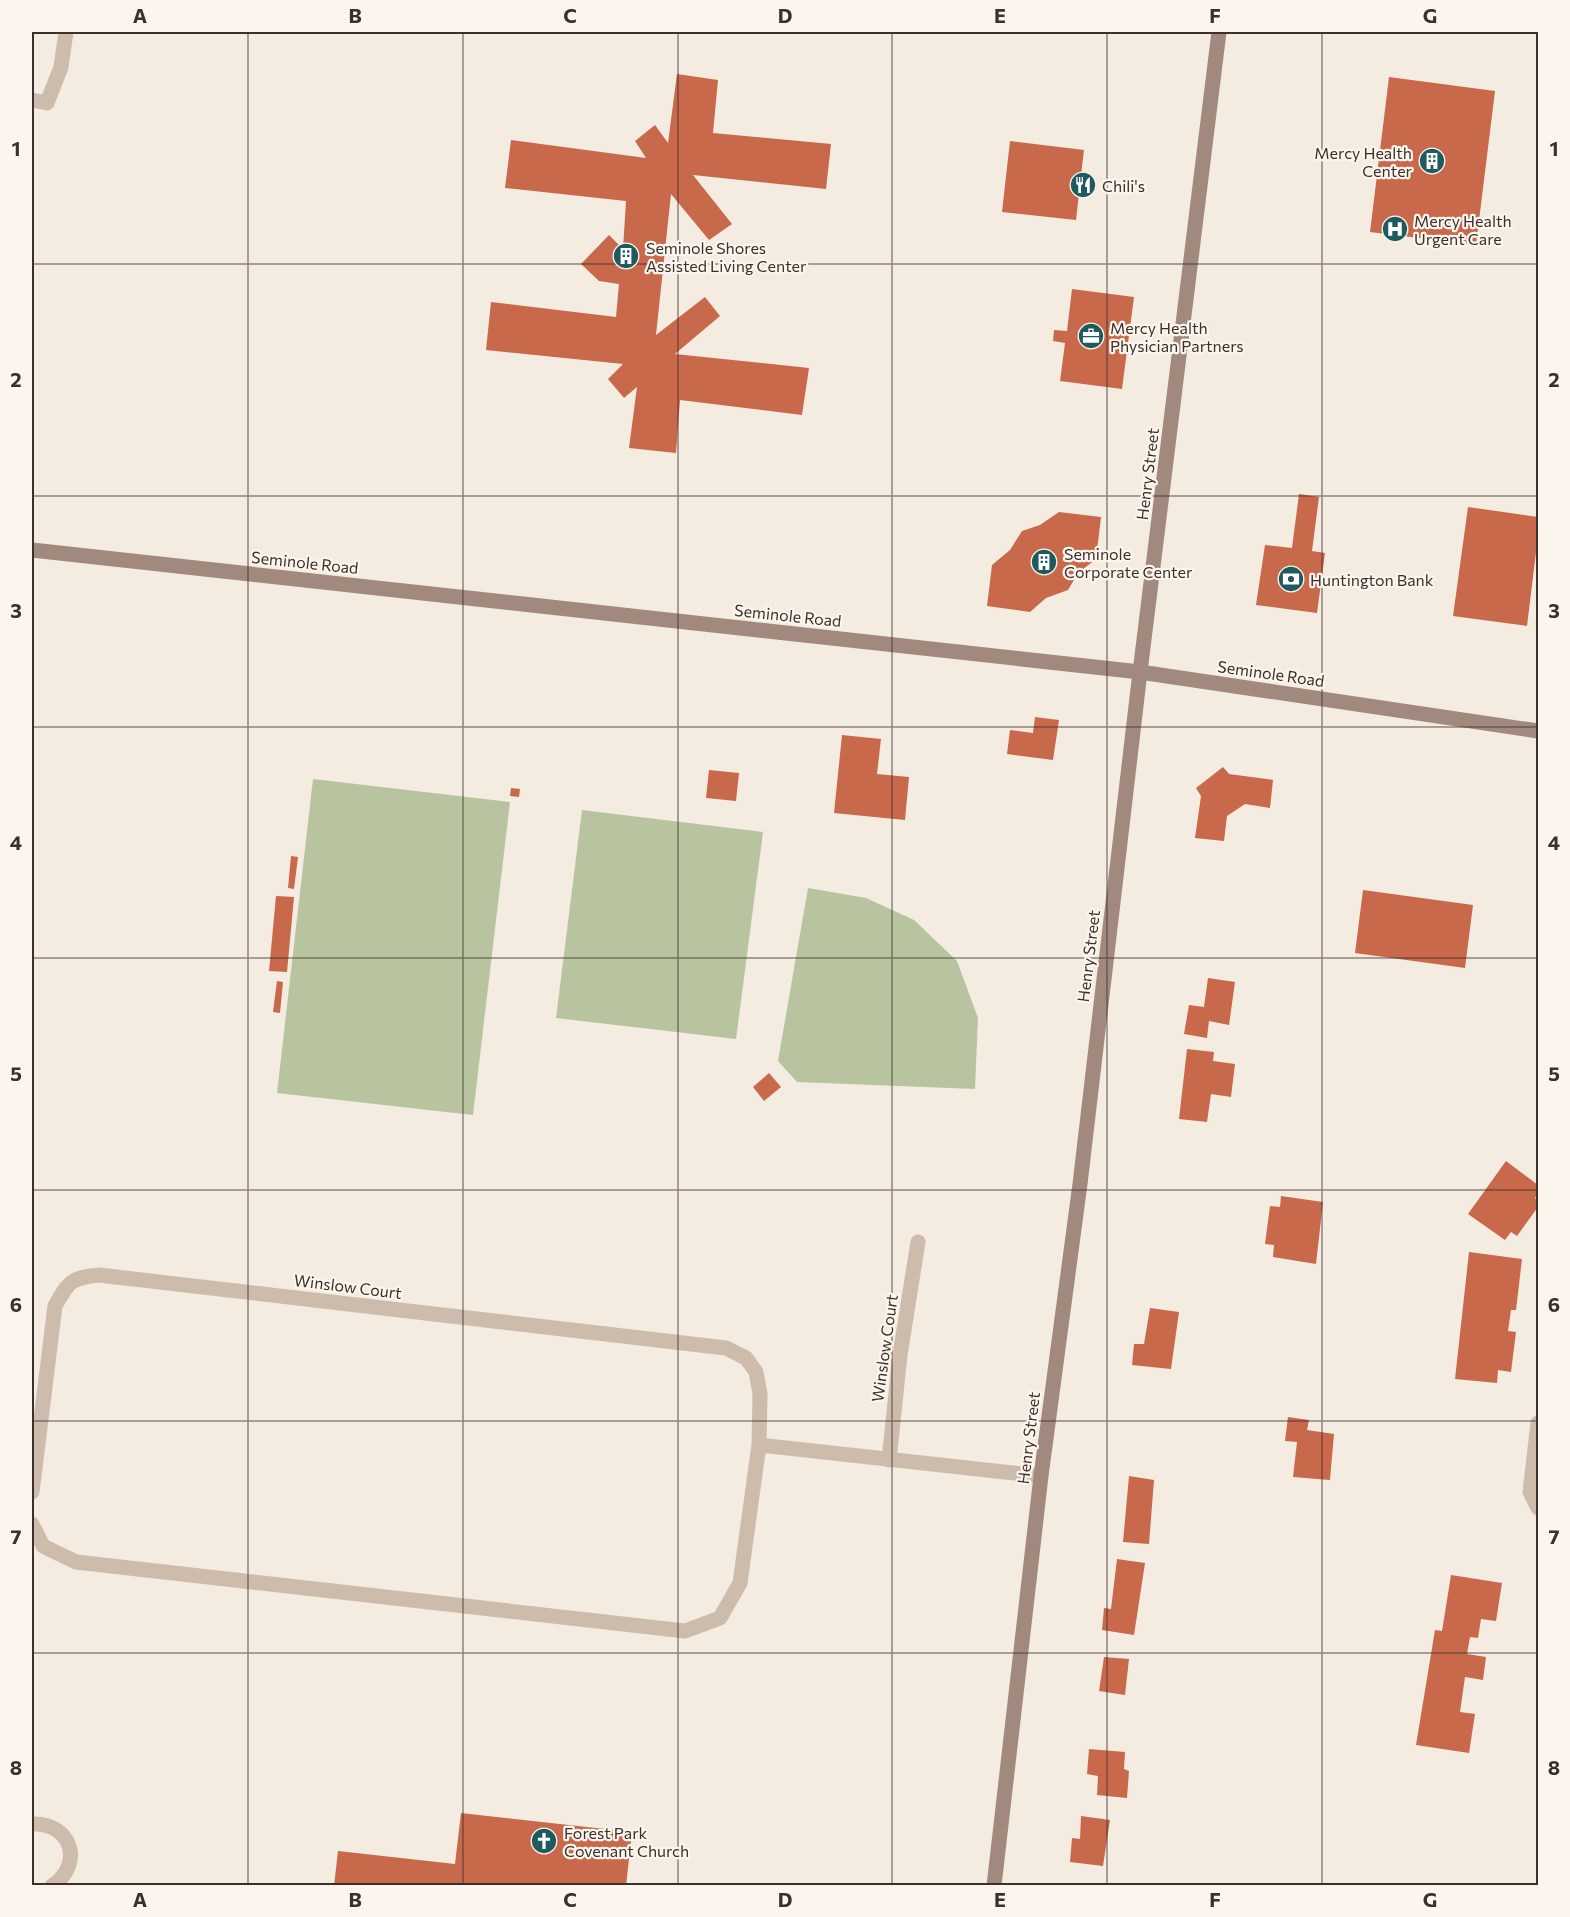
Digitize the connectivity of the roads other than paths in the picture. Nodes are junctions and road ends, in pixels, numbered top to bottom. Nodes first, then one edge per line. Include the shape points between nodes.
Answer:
1 (66, 32) edge
2 (1219, 32) edge
3 (39, 101) edge
4 (32, 550) edge
5 (1140, 672) junction
6 (1539, 731) edge
7 (918, 1242) dead end
8 (1539, 1423) edge
9 (759, 1445) junction
10 (889, 1460) junction
11 (1041, 1476) junction
12 (32, 1492) edge
13 (1539, 1508) edge
14 (32, 1524) edge
15 (32, 1824) edge
16 (52, 1886) edge
17 (994, 1886) edge

1 - 3 street via 61,67
2 - 5 street, Henry Street
4 - 5 street, Seminole Road
5 - 6 street, Seminole Road
5 - 11 street, Henry Street via 1080,1184
7 - 10 street, Winslow Court
8 - 13 street via 1530,1492
9 - 10 street
9 - 12 street, Winslow Court via 760,1394 756,1372 746,1358 726,1348 99,1275 79,1277 65,1288 54,1306
9 - 14 street, Winslow Court via 740,1583 720,1618 685,1631 76,1562 43,1546
10 - 11 street
11 - 17 street, Henry Street
15 - 16 street via 51,1826 67,1840 70,1849 67,1870

